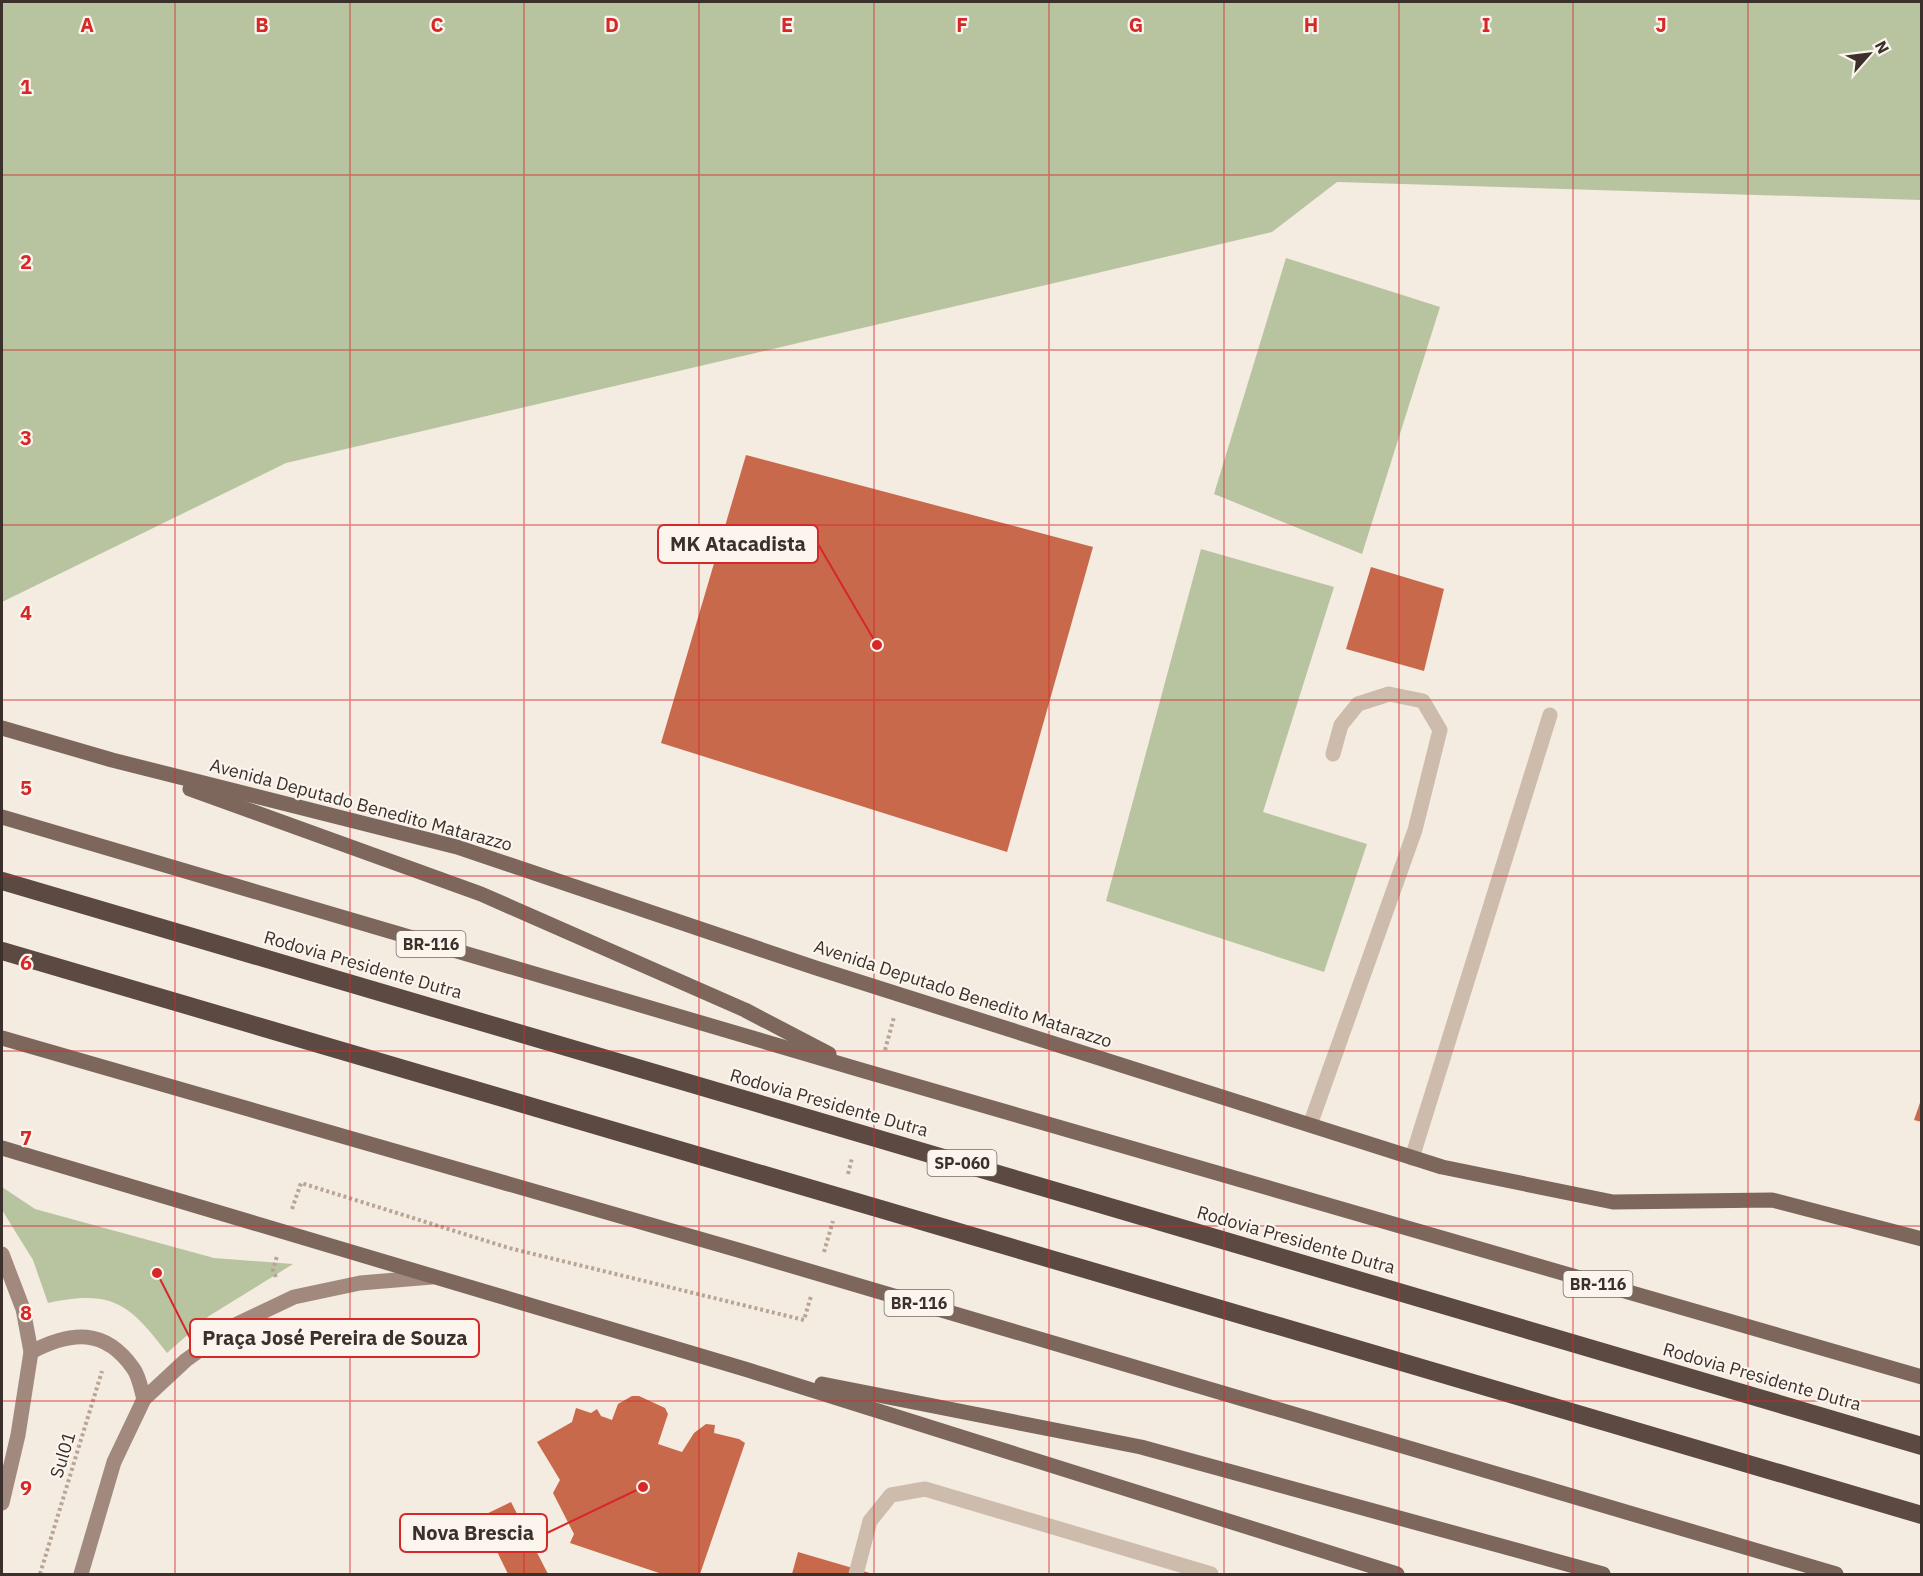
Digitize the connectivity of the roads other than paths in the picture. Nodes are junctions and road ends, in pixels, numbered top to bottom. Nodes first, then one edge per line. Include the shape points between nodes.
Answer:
1 (1550, 715) dead end
2 (2, 728) edge
3 (1334, 754) dead end
4 (112, 760) junction
5 (2, 817) edge
6 (2, 881) edge
7 (2, 951) edge
8 (2, 1038) edge
9 (861, 1070) junction
10 (1310, 1125) junction
11 (2, 1148) edge
12 (1412, 1158) junction
13 (1922, 1239) edge
14 (2, 1254) edge
15 (433, 1277) junction
16 (31, 1352) junction
17 (748, 1370) junction
18 (1922, 1377) edge
19 (144, 1399) junction
20 (1922, 1446) edge
21 (2, 1503) edge
22 (1922, 1515) edge
23 (81, 1575) edge
24 (856, 1575) edge
25 (1211, 1575) edge
26 (1397, 1575) edge
27 (1603, 1575) edge
28 (1836, 1575) edge

1 - 12 lane
2 - 4 main road, Avenida Deputado Benedito Matarazzo
3 - 10 lane via 1341,725 1358,704 1389,694 1423,701 1440,730 1416,830
4 - 9 main road via 481,894 745,1010
4 - 10 main road, Avenida Deputado Benedito Matarazzo via 458,847 816,968
5 - 9 main road, BR-116
6 - 20 highway, Rodovia Presidente Dutra / SP-060
7 - 22 highway
8 - 28 main road, BR-116 via 738,1250
9 - 18 main road, BR-116
10 - 12 main road, Avenida Deputado Benedito Matarazzo
11 - 15 main road
12 - 13 main road, Avenida Deputado Benedito Matarazzo via 1613,1202 1772,1200
14 - 16 main road via 23,1309
15 - 17 main road
15 - 19 main road via 360,1283 294,1297 235,1325 186,1360
16 - 19 main road via 52,1341 78,1336 111,1343 134,1370
16 - 21 main road
17 - 26 main road
17 - 27 main road via 1142,1447
19 - 23 main road via 114,1462
24 - 25 lane via 870,1521 891,1496 925,1489

